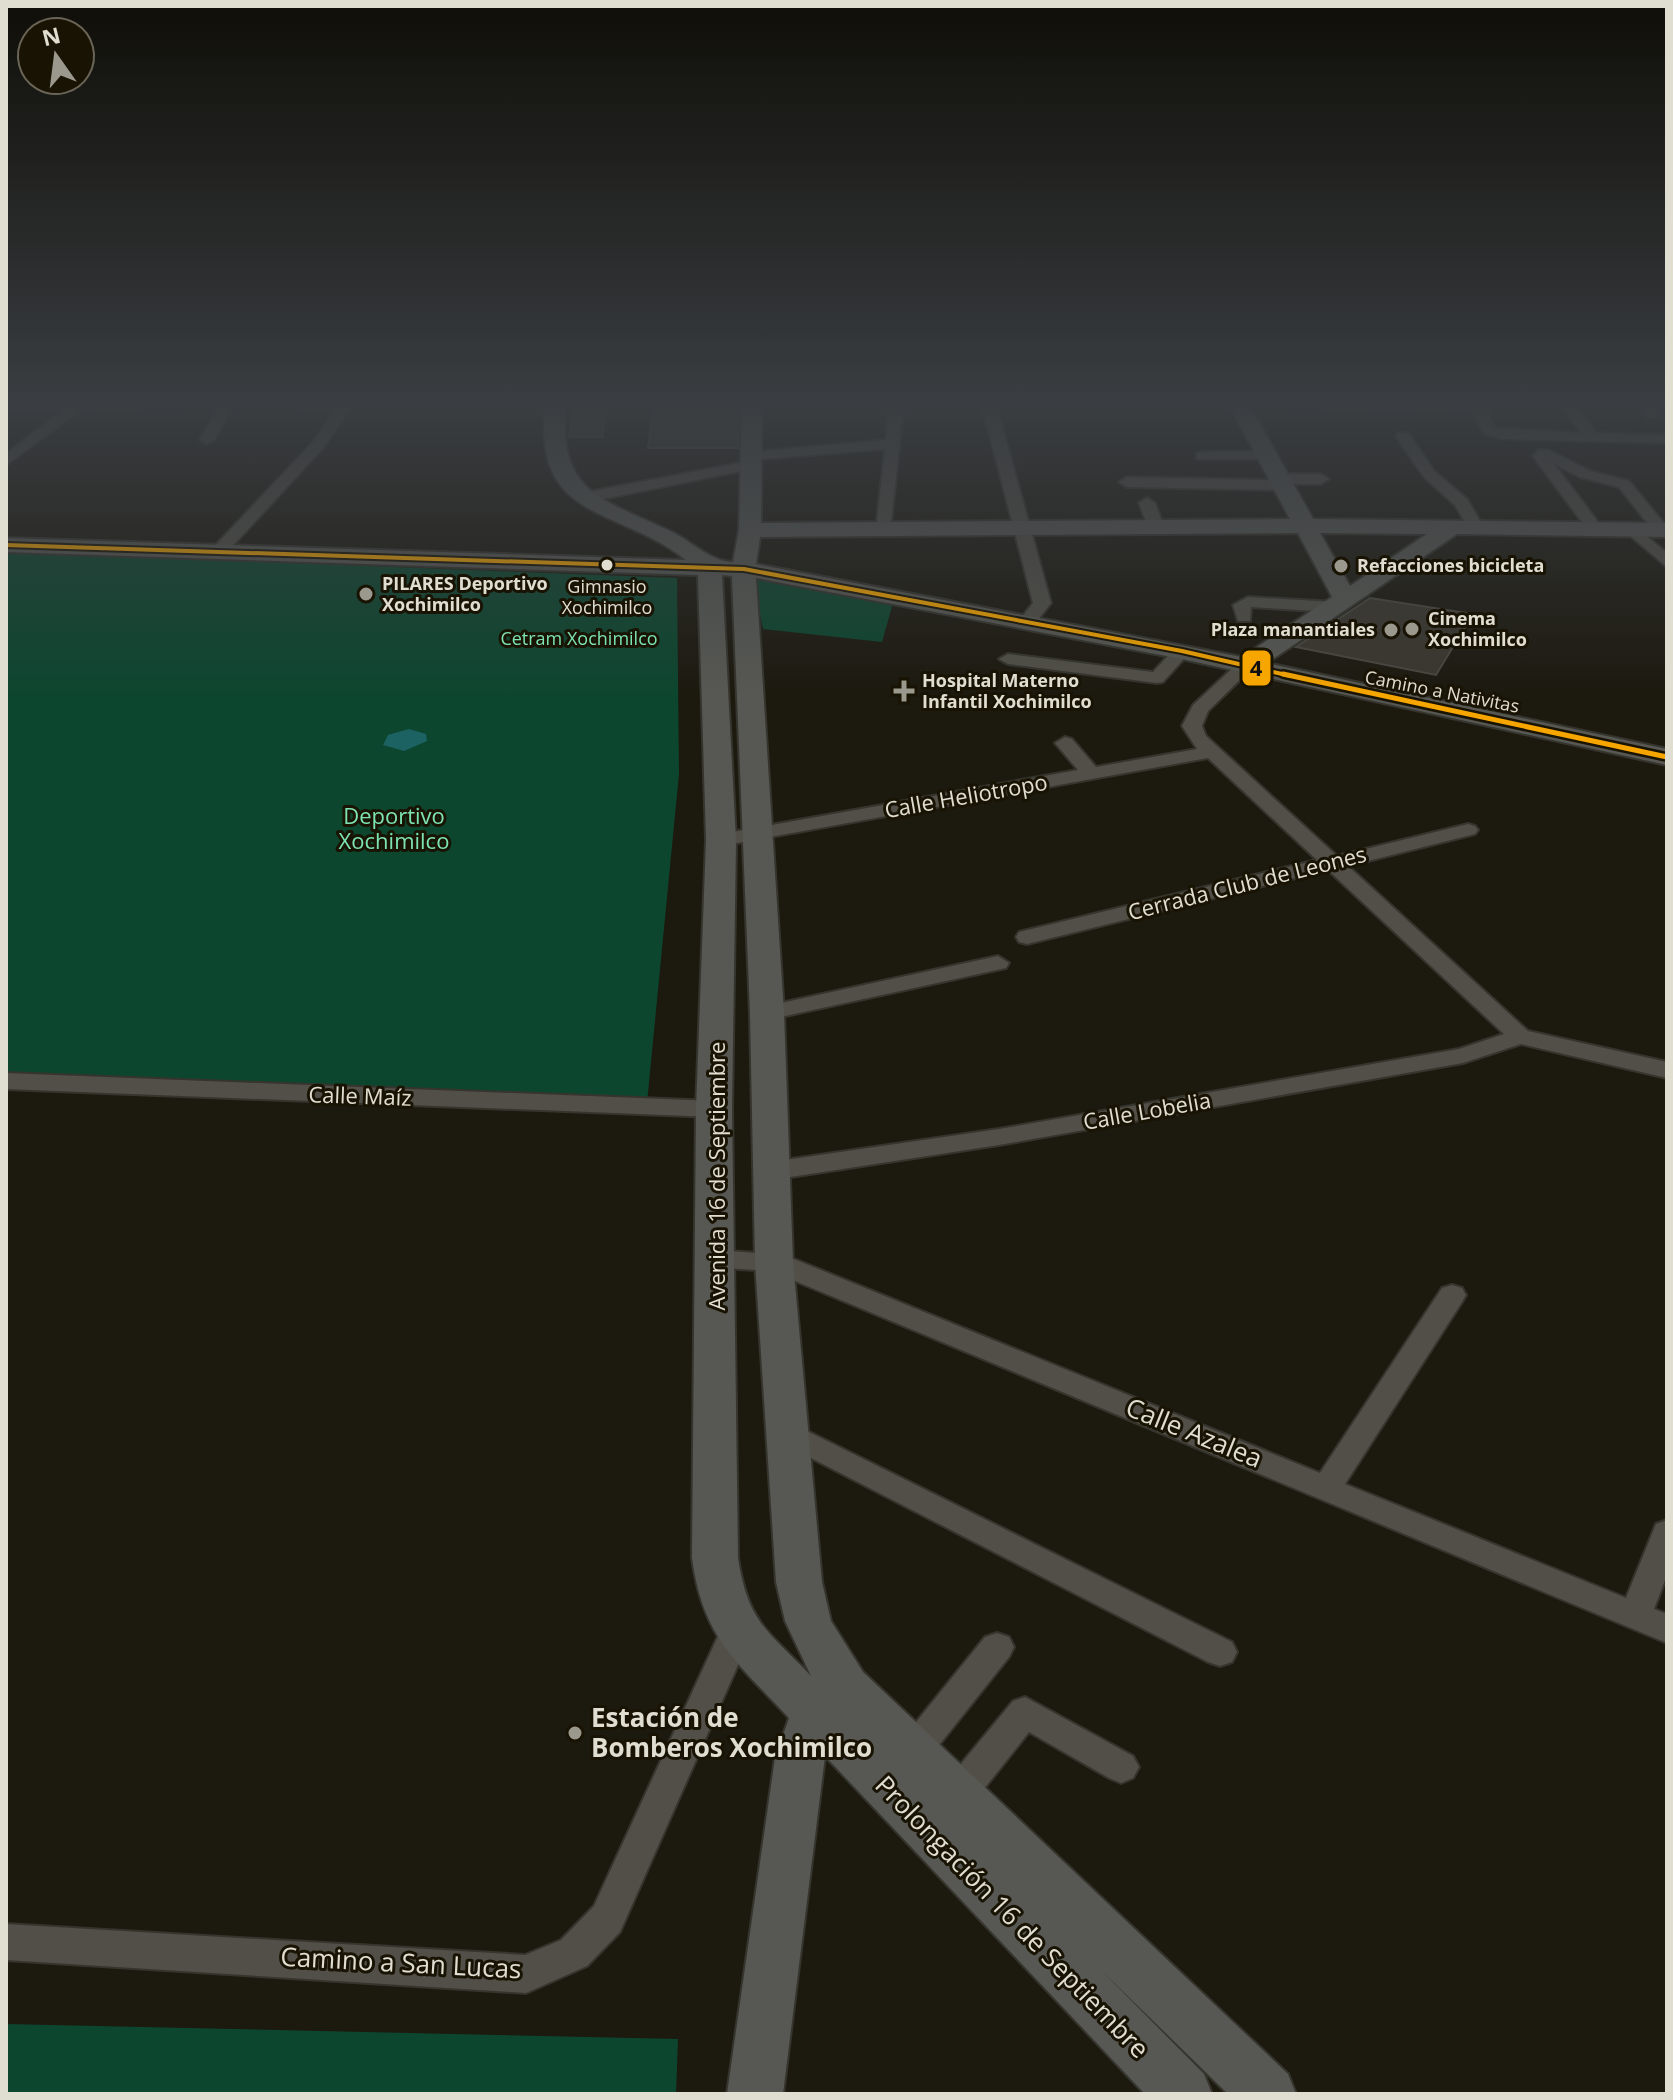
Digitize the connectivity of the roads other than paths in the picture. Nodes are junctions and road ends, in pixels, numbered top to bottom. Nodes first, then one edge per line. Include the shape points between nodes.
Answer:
1 (267, 499) edge
2 (591, 499) edge
3 (741, 499) edge
4 (887, 499) edge
5 (1014, 499) edge
6 (1292, 499) edge
7 (1458, 499) edge
8 (1573, 499) edge
9 (1637, 499) edge
10 (1147, 503) dead end
11 (1306, 526) junction
12 (1021, 527) junction
13 (1156, 527) junction
14 (642, 528) junction
15 (1464, 528) junction
16 (884, 529) junction
17 (1596, 530) junction
18 (1633, 530) junction
19 (1664, 530) edge
20 (6, 531) edge
21 (136, 542) junction
22 (6, 545) edge
23 (224, 545) junction
24 (622, 549) junction
25 (729, 555) junction
26 (1667, 562) edge
27 (1339, 603) junction
28 (1032, 616) junction
29 (1244, 617) dead end
30 (1182, 651) junction
31 (1008, 659) dead end
32 (1253, 661) junction
33 (734, 729) junction
34 (1667, 738) edge
35 (1065, 743) dead end
36 (1211, 752) junction
37 (1667, 757) edge
38 (1091, 773) junction
39 (1468, 830) dead end
40 (759, 833) junction
41 (721, 840) junction
42 (1328, 862) junction
43 (1027, 937) dead end
44 (998, 963) dead end
45 (767, 1013) junction
46 (1520, 1036) junction
47 (1667, 1070) edge
48 (6, 1081) edge
49 (714, 1109) junction
50 (771, 1171) junction
51 (716, 1260) junction
52 (774, 1262) junction
53 (1452, 1295) dead end
54 (789, 1433) junction
55 (1327, 1487) junction
56 (1667, 1533) edge
57 (1635, 1616) junction
58 (1667, 1629) edge
59 (737, 1631) junction
60 (997, 1647) dead end
61 (1220, 1652) dead end
62 (858, 1723) junction
63 (1121, 1767) dead end
64 (959, 1793) junction
65 (6, 1942) edge
66 (755, 2094) edge
67 (1184, 2094) edge
68 (1268, 2094) edge

1 - 23 street
2 - 14 main road
3 - 25 main road, Avenida 16 de Septiembre
4 - 16 street
5 - 12 street
6 - 11 main road
7 - 15 street
8 - 17 street
9 - 19 street
10 - 13 street
11 - 13 main road
11 - 15 main road
11 - 27 main road
12 - 13 main road
12 - 16 main road
12 - 28 street via 1042,603
14 - 24 main road via 641,536
14 - 25 main road
15 - 17 main road
15 - 27 main road
16 - 25 main road
17 - 18 main road
18 - 19 main road
18 - 26 street
20 - 21 main road
21 - 22 main road
21 - 23 main road
23 - 24 main road
23 - 25 main road
24 - 25 main road
25 - 28 main road, Camino a Nativitas
25 - 33 main road, Avenida 16 de Septiembre
27 - 29 street via 1248,602 1242,605
27 - 32 main road
28 - 30 main road, Camino a Nativitas
28 - 32 main road, Camino a Nativitas
30 - 31 street via 1157,678
30 - 32 main road, Camino a Nativitas
32 - 34 main road, Camino a Nativitas
32 - 36 street via 1200,709 1192,726
32 - 37 main road, Camino a Nativitas
33 - 40 main road, Avenida 16 de Septiembre
33 - 41 main road, Avenida 16 de Septiembre
35 - 38 street
36 - 38 street, Calle Heliotropo
36 - 42 street
38 - 40 street, Calle Heliotropo
39 - 42 street, Cerrada Club de Leones
40 - 41 street, Calle Heliotropo
40 - 45 main road, Avenida 16 de Septiembre
41 - 49 main road, Avenida 16 de Septiembre
42 - 43 street, Cerrada Club de Leones
42 - 46 street
44 - 45 street
45 - 50 main road, Avenida 16 de Septiembre
46 - 47 street
46 - 50 street, Calle Lobelia via 1448,1058 999,1137
48 - 49 street, Calle Maíz
49 - 51 main road, Avenida 16 de Septiembre
50 - 52 main road, Avenida 16 de Septiembre
51 - 52 street, Calle Azalea
51 - 59 main road, Avenida 16 de Septiembre via 715,1558 720,1593
52 - 54 main road, Avenida 16 de Septiembre
52 - 55 street, Calle Azalea
53 - 55 street
54 - 61 street
54 - 62 main road, Avenida 16 de Septiembre via 799,1582 808,1621
55 - 57 street, Calle Azalea
56 - 57 street
57 - 58 street, Calle Azalea
59 - 62 main road, Avenida 16 de Septiembre
59 - 65 street, Camino a San Lucas via 607,1919 574,1953 526,1974
60 - 62 street
62 - 64 main road, Prolongación 16 de Septiembre
62 - 66 main road via 800,1758
62 - 67 main road, Prolongación 16 de Septiembre
63 - 64 street, Prolongación 16 de Septiembre via 1025,1712
64 - 68 main road, Prolongación 16 de Septiembre

